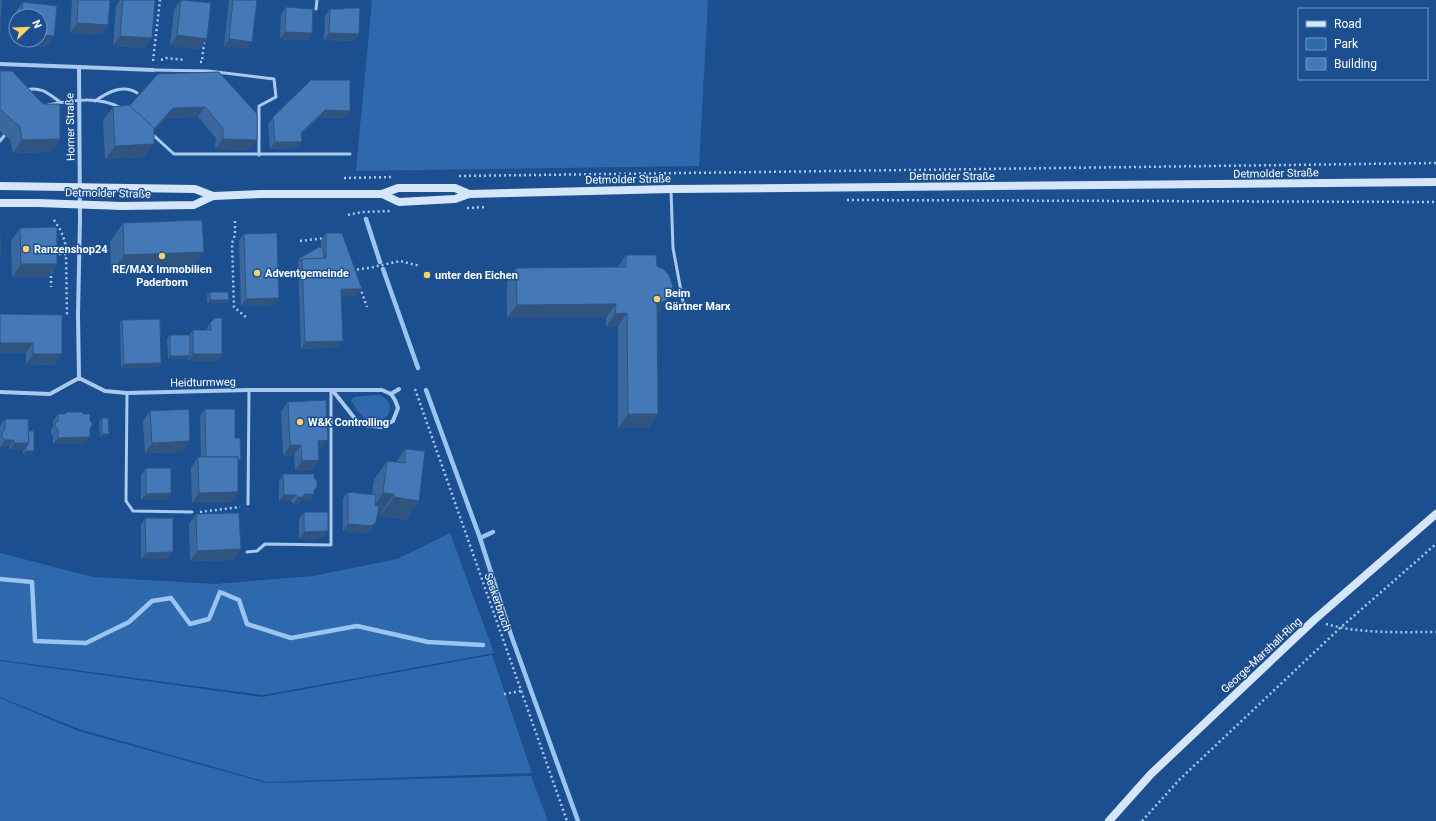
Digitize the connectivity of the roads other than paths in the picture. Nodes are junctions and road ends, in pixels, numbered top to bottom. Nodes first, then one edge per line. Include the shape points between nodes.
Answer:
1 (317, 0) edge
2 (316, 9) dead end
3 (0, 64) edge
4 (79, 67) junction
5 (153, 70) joint
6 (22, 91) edge
7 (137, 93) dead end
8 (78, 100) junction
9 (96, 101) junction
10 (60, 102) junction
11 (43, 106) edge
12 (126, 111) edge
13 (152, 134) edge
14 (4, 136) dead end
15 (0, 141) edge
16 (350, 154) dead end
17 (259, 155) junction
18 (1436, 182) edge
19 (0, 186) edge
20 (79, 187) junction
21 (671, 189) junction
22 (382, 194) junction
23 (468, 194) junction
24 (213, 196) junction
25 (0, 203) edge
26 (80, 204) junction
27 (684, 307) dead end
28 (79, 378) junction
29 (399, 389) dead end
30 (249, 390) junction
31 (332, 391) junction
32 (0, 392) edge
33 (127, 393) junction
34 (392, 394) junction
35 (248, 504) road end
36 (192, 512) road end
37 (1436, 514) edge
38 (247, 552) dead end
39 (1108, 821) edge

1 - 2 lane
3 - 4 street
4 - 5 street
4 - 8 street, Horner Straße
5 - 17 lane via 208,71 274,79 276,97 259,106
6 - 10 lane via 32,88 42,90
7 - 9 lane via 124,88 108,92
8 - 9 lane
8 - 10 lane
8 - 20 street, Horner Straße
9 - 12 lane
10 - 11 lane
13 - 17 lane via 174,154
14 - 15 lane
16 - 17 lane
18 - 21 main road, Detmolder Straße
19 - 20 main road, Detmolder Straße
20 - 24 main road, Detmolder Straße via 195,189
20 - 26 street
21 - 23 main road, Detmolder Straße
21 - 27 lane via 673,248
22 - 23 main road, Detmolder Straße via 398,188 455,188
22 - 23 main road, Detmolder Straße via 398,202 455,199
22 - 24 main road, Detmolder Straße
24 - 26 main road, Detmolder Straße via 194,205
25 - 26 main road, Detmolder Straße
26 - 28 street
28 - 32 street via 50,394
28 - 33 street, Heidturmweg via 104,391
29 - 34 street
30 - 31 street, Heidturmweg
30 - 33 street, Heidturmweg
30 - 35 lane
31 - 34 street, Heidturmweg via 382,390
31 - 34 street via 356,420 365,425 380,427 393,421 398,408
31 - 38 lane via 331,545 265,544 257,551
33 - 36 lane via 126,501 133,511
37 - 39 main road, George-Marshall-Ring via 1314,620 1151,774

